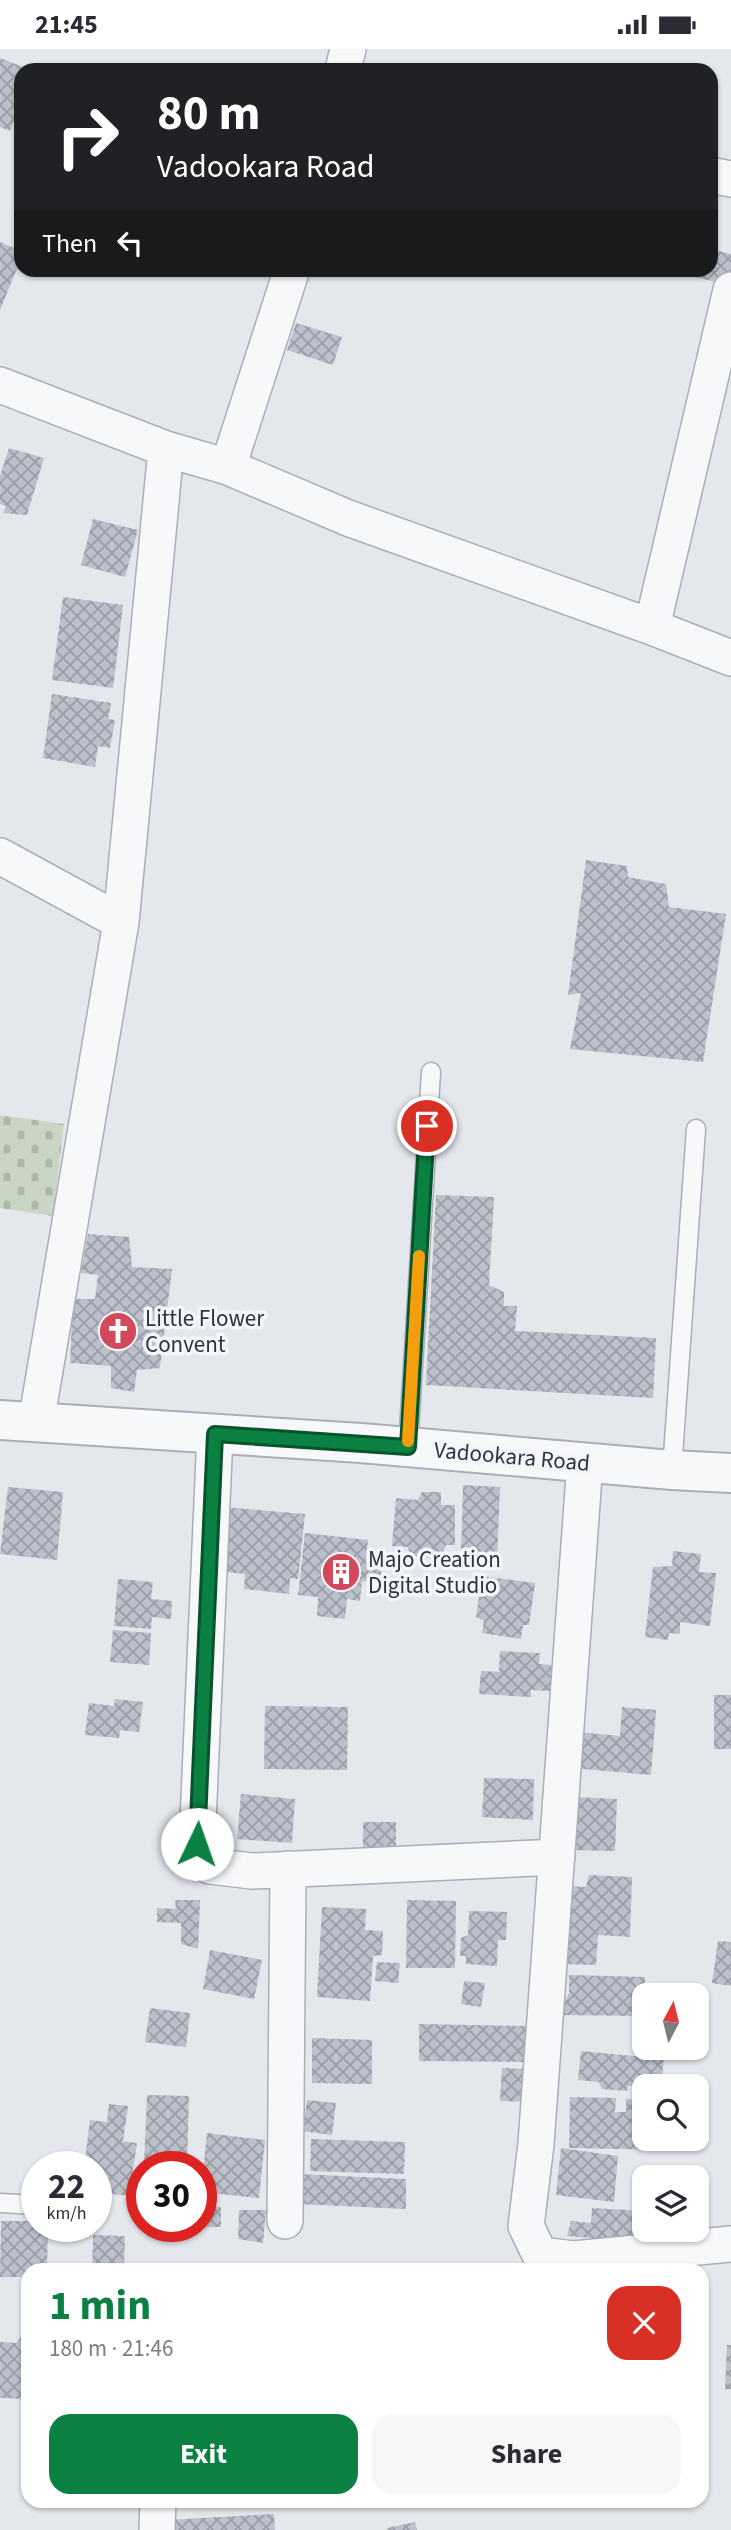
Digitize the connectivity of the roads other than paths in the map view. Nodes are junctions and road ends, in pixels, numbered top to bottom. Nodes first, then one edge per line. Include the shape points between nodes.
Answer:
1 (289, 277) edge
2 (731, 290) edge
3 (0, 385) edge
4 (166, 449) junction
5 (228, 467) junction
6 (652, 627) junction
7 (731, 658) edge
8 (0, 856) edge
9 (121, 922) junction
10 (430, 1072) dead end
11 (696, 1129) dead end
12 (18, 1421) edge
13 (215, 1434) junction
14 (408, 1447) junction
15 (585, 1462) junction
16 (672, 1470) junction
17 (731, 1473) edge
18 (557, 1857) junction
19 (288, 1869) junction
20 (0, 2203) edge
21 (21, 2204) edge
22 (285, 2221) dead end
23 (731, 2244) edge
24 (158, 2508) edge
25 (157, 2530) edge

1 - 5 street
2 - 6 street
3 - 4 street
4 - 5 street
4 - 9 street
5 - 6 street via 348,518
6 - 7 street
8 - 9 street
9 - 12 street
10 - 14 lane
11 - 16 lane
12 - 13 street, Vadookara Road
13 - 14 street, Vadookara Road
13 - 19 street via 197,1844 210,1866
14 - 15 street, Vadookara Road
15 - 16 street, Vadookara Road
15 - 18 street
16 - 17 street, Vadookara Road
18 - 19 street
18 - 23 street via 526,2227 540,2255 574,2259
19 - 22 street
20 - 21 lane
24 - 25 street

